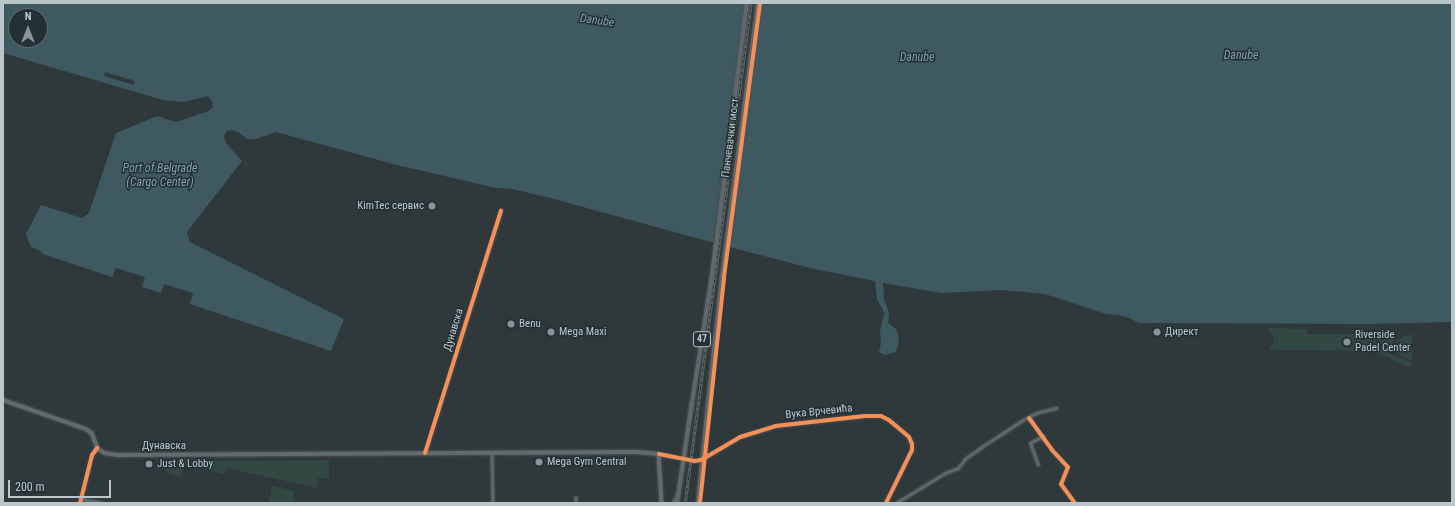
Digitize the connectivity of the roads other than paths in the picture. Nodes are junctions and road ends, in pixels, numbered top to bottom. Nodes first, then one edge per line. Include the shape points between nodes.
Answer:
1 (747, 3) edge
2 (758, 3) edge
3 (501, 211) dead end
4 (3, 400) edge
5 (1056, 408) dead end
6 (1029, 418) junction
7 (1043, 436) junction
8 (97, 448) junction
9 (425, 453) junction
10 (492, 453) junction
11 (659, 454) junction
12 (1038, 465) dead end
13 (576, 497) dead end
14 (82, 499) junction
15 (80, 503) edge
16 (102, 503) edge
17 (493, 503) edge
18 (576, 503) edge
19 (662, 503) edge
20 (675, 503) edge
21 (698, 503) edge
22 (886, 503) edge
23 (896, 503) edge
24 (1075, 503) edge

1 - 20 main road, Панчевачки мост / 47, bridge via 712,275
2 - 21 main road, Панчевачки мост / 47, bridge via 722,276
3 - 9 street, Дунавска
4 - 8 main road via 86,429 92,434
5 - 6 street via 1036,413
6 - 7 street
6 - 23 street via 980,448 958,468 945,473
7 - 12 street via 1030,443
7 - 24 street via 1068,467 1062,485
8 - 9 main road, Дунавска via 105,453 124,455
8 - 14 street via 90,462
9 - 10 main road, Дунавска
10 - 11 main road, Дунавска
10 - 17 street
11 - 19 main road
11 - 22 street, Вука Врчевића via 701,460 740,437 771,427 881,416 909,437 912,444 912,450
13 - 18 street
14 - 15 street
14 - 16 street

